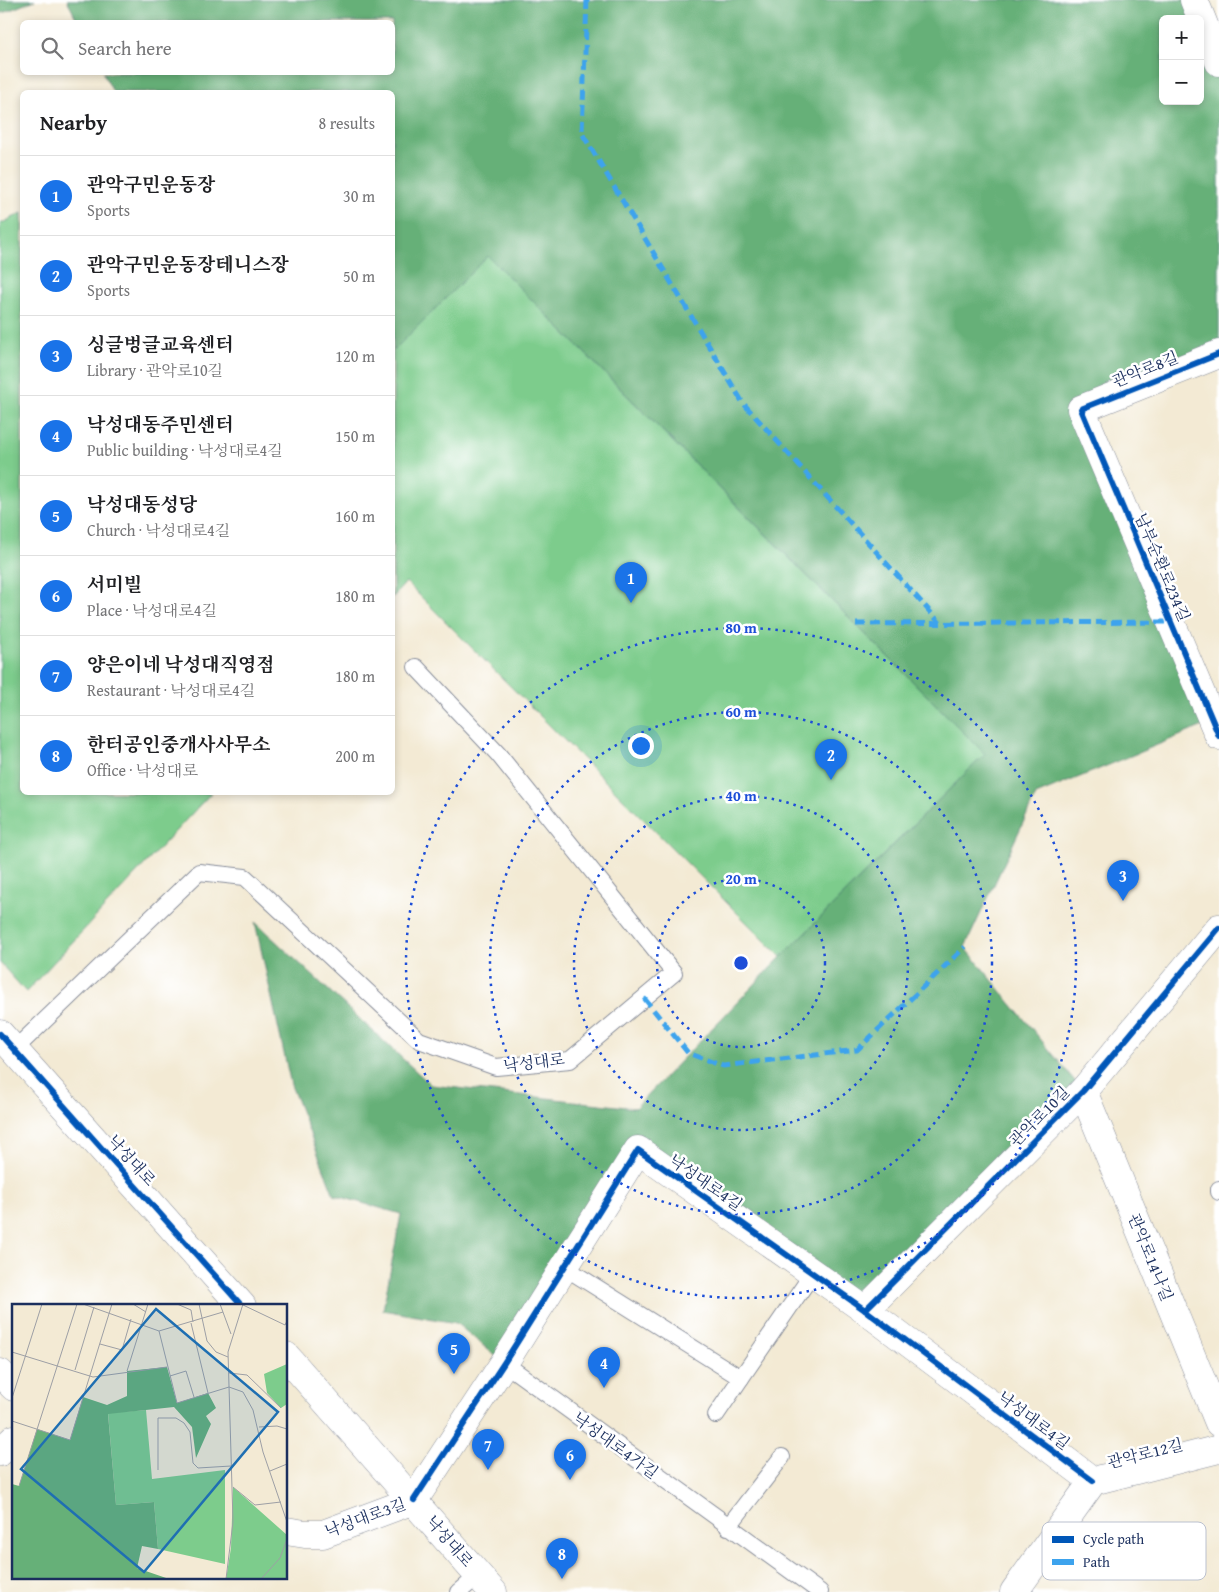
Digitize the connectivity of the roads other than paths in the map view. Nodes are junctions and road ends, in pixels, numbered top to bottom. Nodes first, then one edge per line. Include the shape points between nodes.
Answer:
1 (1194, 0) edge
2 (1219, 62) edge
3 (1219, 354) edge
4 (1081, 409) joint
5 (416, 667) dead end
6 (1219, 736) edge
7 (1219, 928) edge
8 (7, 1041) edge
9 (1083, 1091) junction
10 (564, 1267) junction
11 (813, 1273) junction
12 (240, 1304) edge
13 (865, 1310) junction
14 (288, 1358) edge
15 (504, 1363) junction
16 (0, 1373) edge
17 (741, 1378) junction
18 (12, 1385) edge
19 (716, 1415) dead end
20 (1219, 1423) edge
21 (12, 1441) edge
22 (1219, 1448) edge
23 (0, 1452) edge
24 (782, 1456) dead end
25 (1093, 1481) junction
26 (414, 1500) junction
27 (1064, 1522) edge
28 (728, 1527) junction
29 (288, 1531) edge
30 (1042, 1553) edge
31 (477, 1586) edge
32 (820, 1592) edge
33 (1014, 1592) edge

1 - 2 street
3 - 4 street, 관악로8길
4 - 6 street, 남부순환로234길
5 - 8 lane, 낙성대로 via 498,754 674,973 570,1060 496,1067 419,1040 245,877 199,872
7 - 9 street, 관악로10길
8 - 12 street, 낙성대로
9 - 13 street, 관악로10길
9 - 20 street, 관악로14나길
10 - 11 street, 낙성대로4길 via 638,1150
10 - 15 street, 낙성대로4길
10 - 17 lane
11 - 13 street, 낙성대로4길
11 - 17 lane
13 - 25 street, 낙성대로4길
14 - 26 street, 낙성대로
15 - 26 street, 낙성대로4길
15 - 28 lane, 낙성대로4가길
16 - 18 street
17 - 19 lane
21 - 23 street
22 - 25 street, 관악로12길
24 - 28 lane
25 - 27 street, 관악로12길
26 - 29 street, 낙성대로3길 via 323,1534
26 - 31 street, 낙성대로
28 - 32 lane, 낙성대로4가길
30 - 33 street, 관악로12길

